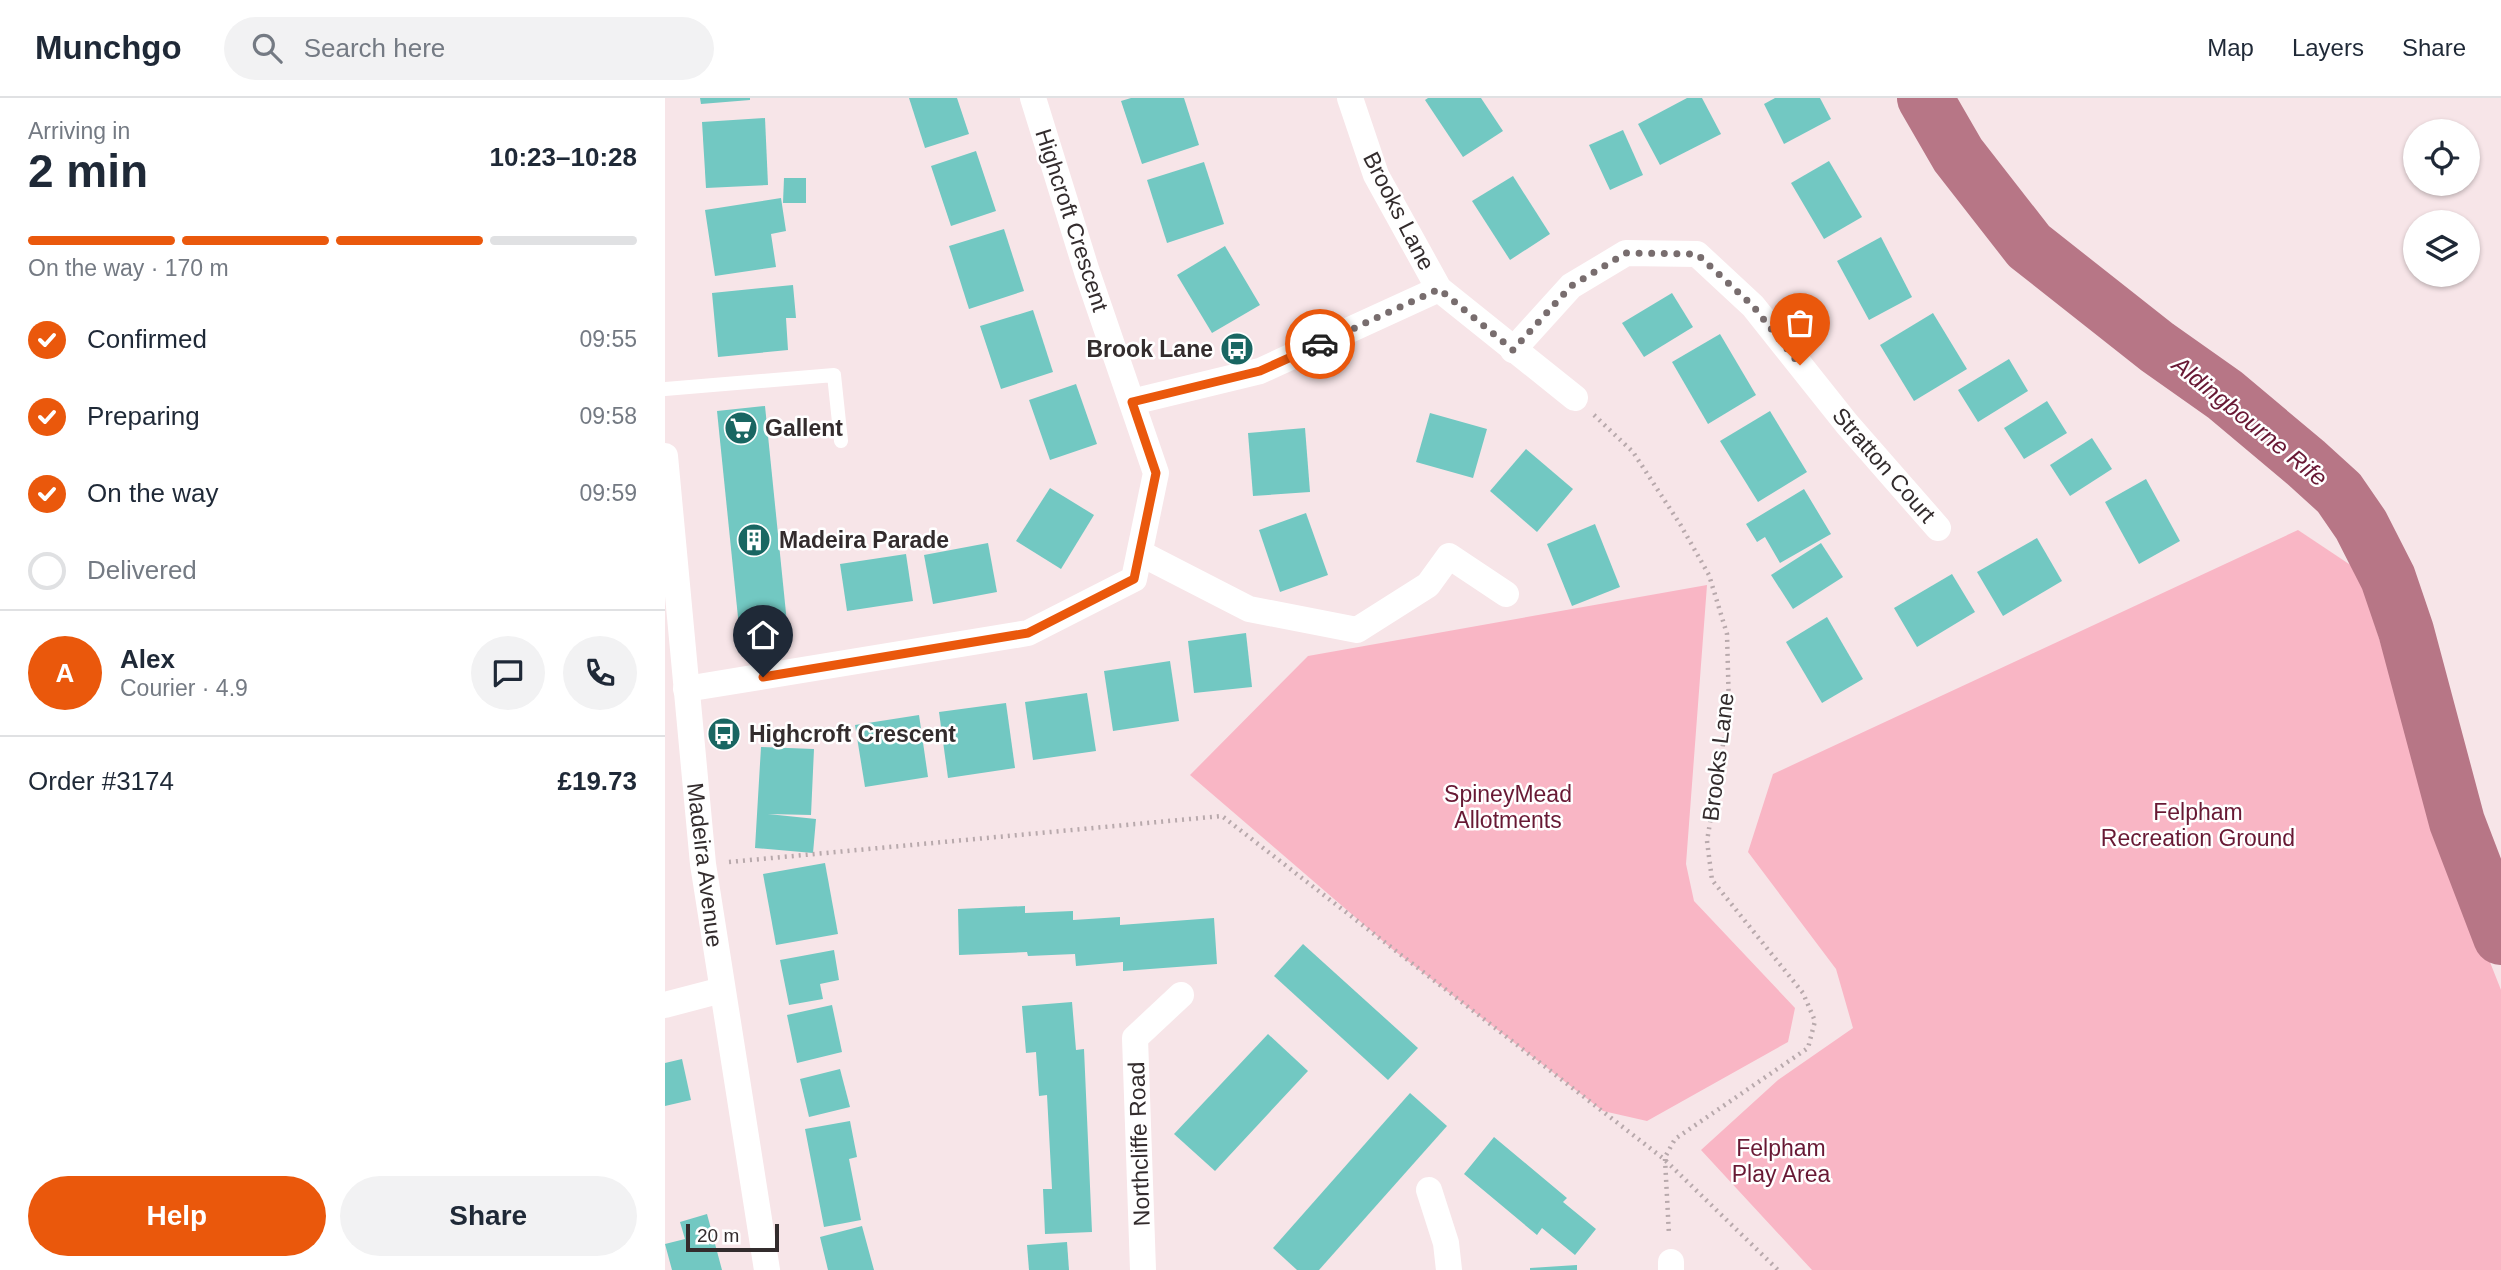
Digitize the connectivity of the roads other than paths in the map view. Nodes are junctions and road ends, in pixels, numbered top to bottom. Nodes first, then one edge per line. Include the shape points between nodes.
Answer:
1 (1033, 98) edge
2 (1350, 98) edge
3 (1439, 289) junction
4 (1513, 350) junction
5 (665, 389) edge
6 (1575, 398) road end
7 (1132, 402) junction
8 (841, 441) dead end
9 (665, 456) edge
10 (1938, 528) dead end
11 (1140, 553) junction
12 (1506, 594) dead end
13 (685, 689) junction
14 (722, 990) junction
15 (1181, 995) dead end
16 (665, 1005) edge
17 (1429, 1190) dead end
18 (767, 1270) edge
19 (1143, 1270) edge
20 (1449, 1270) edge

1 - 7 street, Highcroft Crescent
2 - 3 street, Brooks Lane via 1376,175
3 - 4 street, Brooks Lane
3 - 7 street via 1260,371
4 - 6 street, Brooks Lane
4 - 10 street, Stratton Court via 1571,286 1626,253 1697,254 1753,306
5 - 8 lane via 834,375
7 - 11 street, Highcroft Crescent via 1156,473
9 - 13 street, Madeira Avenue
11 - 12 street via 1249,609 1357,630 1428,585 1449,556
11 - 13 street, Highcroft Crescent via 1134,579 1028,633
13 - 14 street, Madeira Avenue
14 - 16 street
14 - 18 street, Madeira Avenue
15 - 19 street, Northcliffe Road via 1135,1038
17 - 20 street via 1446,1243

